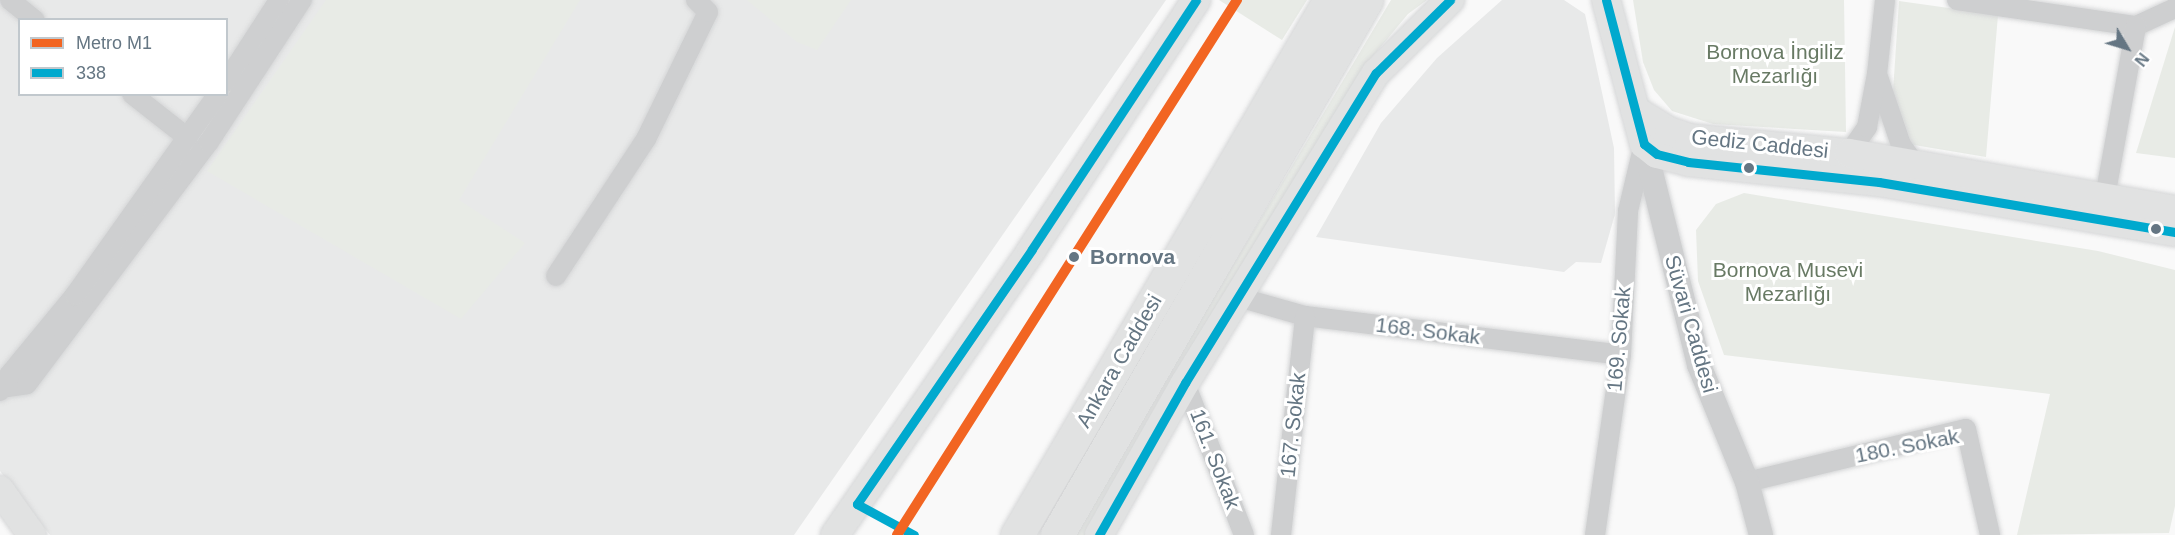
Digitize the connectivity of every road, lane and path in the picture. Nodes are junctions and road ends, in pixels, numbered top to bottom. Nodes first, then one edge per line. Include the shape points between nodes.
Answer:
1 (10, 0) edge
2 (279, 0) edge
3 (302, 0) edge
4 (696, 0) edge
5 (1196, 0) edge
6 (1330, 0) edge
7 (1366, 0) edge
8 (1450, 0) edge
9 (1885, 0) edge
10 (1957, 0) edge
11 (1606, 1) edge
12 (2175, 8) edge
13 (32, 18) edge
14 (2136, 26) junction
15 (1877, 74) junction
16 (228, 79) edge
17 (135, 96) edge
18 (217, 96) edge
19 (1635, 110) junction
20 (188, 138) junction
21 (1644, 144) junction
22 (1849, 153) junction
23 (1917, 167) junction
24 (2105, 197) junction
25 (2175, 210) edge
26 (2175, 232) edge
27 (556, 276) dead end
28 (1238, 297) junction
29 (1305, 316) junction
30 (1621, 356) junction
31 (1185, 383) junction
32 (0, 389) edge
33 (1747, 482) junction
34 (0, 490) edge
35 (32, 535) edge
36 (835, 535) edge
37 (1017, 535) edge
38 (1057, 535) edge
39 (1099, 535) edge
40 (1244, 535) edge
41 (1281, 535) edge
42 (1595, 535) edge
43 (1761, 535) edge
44 (1990, 535) edge

1 - 13 street
2 - 16 street
3 - 32 street via 209,142 27,384
4 - 27 street via 708,12 646,139
5 - 36 main road via 1032,249
6 - 37 highway, Ankara Caddesi
7 - 38 highway, Ankara Caddesi
8 - 28 main road via 1376,73
9 - 15 street
10 - 14 street
11 - 19 main road
12 - 14 street
14 - 24 street
15 - 22 street via 1867,127
15 - 23 street via 1900,145
17 - 20 street
18 - 20 street
19 - 21 main road
19 - 22 main road, Gediz Caddesi via 1689,138
20 - 32 street via 75,295
21 - 26 main road, Gediz Caddesi via 1657,154 1688,162 1880,182
21 - 30 street, 169. Sokak via 1628,211
21 - 33 street, Süvari Caddesi via 1699,364
22 - 23 main road, Gediz Caddesi
23 - 24 main road, Gediz Caddesi
24 - 25 main road, Gediz Caddesi
28 - 29 street, 168. Sokak
28 - 31 main road
29 - 30 street, 168. Sokak
29 - 41 street, 167. Sokak
30 - 42 street, 169. Sokak
31 - 39 main road
31 - 40 street, 161. Sokak
33 - 43 street, Süvari Caddesi
33 - 44 street, 180. Sokak via 1966,429
34 - 35 main road

